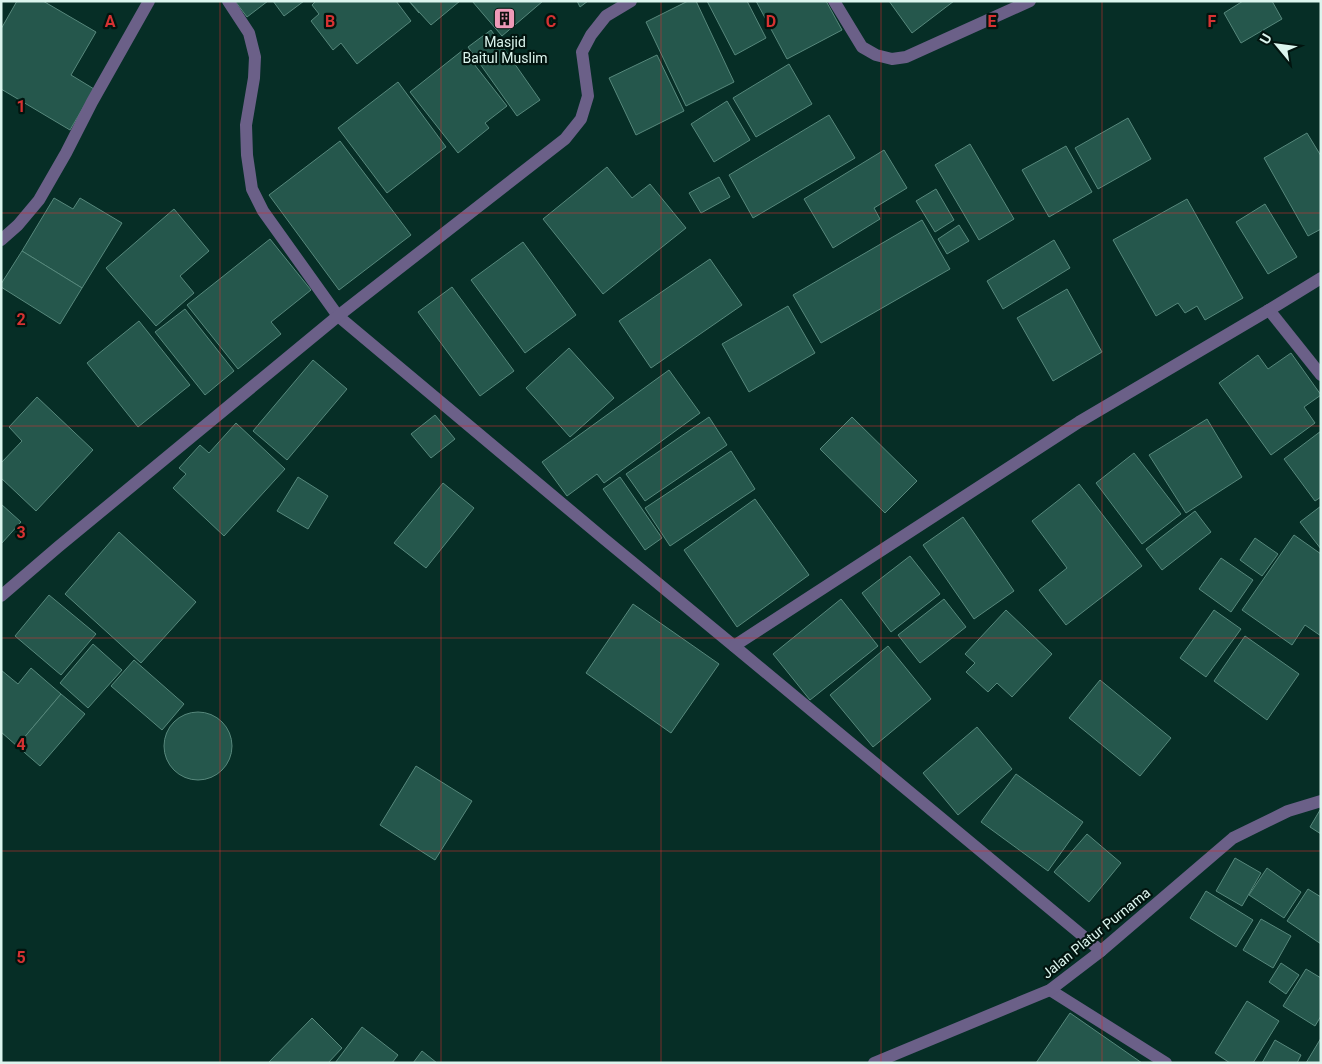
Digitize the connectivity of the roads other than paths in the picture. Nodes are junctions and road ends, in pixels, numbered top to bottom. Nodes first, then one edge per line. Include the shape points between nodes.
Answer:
1 (149, 1) edge
2 (228, 1) edge
3 (631, 1) edge
4 (834, 1) edge
5 (1030, 1) edge
6 (1, 240) edge
7 (1321, 278) edge
8 (1269, 310) junction
9 (338, 316) junction
10 (1321, 374) edge
11 (1, 596) edge
12 (734, 646) junction
13 (1321, 801) edge
14 (1101, 951) junction
15 (1050, 990) junction
16 (874, 1063) edge
17 (1166, 1063) edge

1 - 6 street via 40,200
2 - 9 street via 249,33 255,57 246,125 252,189 263,211
3 - 9 street via 606,16 582,52 588,96 581,119 565,139
4 - 5 street via 862,47 892,59 906,57
7 - 8 street
8 - 10 street
8 - 12 street via 1079,422
9 - 11 street
9 - 12 street
12 - 14 street
13 - 14 street, Jalan Platur Purnama via 1288,811 1233,838
14 - 15 street, Jalan Platur Purnama
15 - 16 street, Jalan Platur Purnama
15 - 17 street

